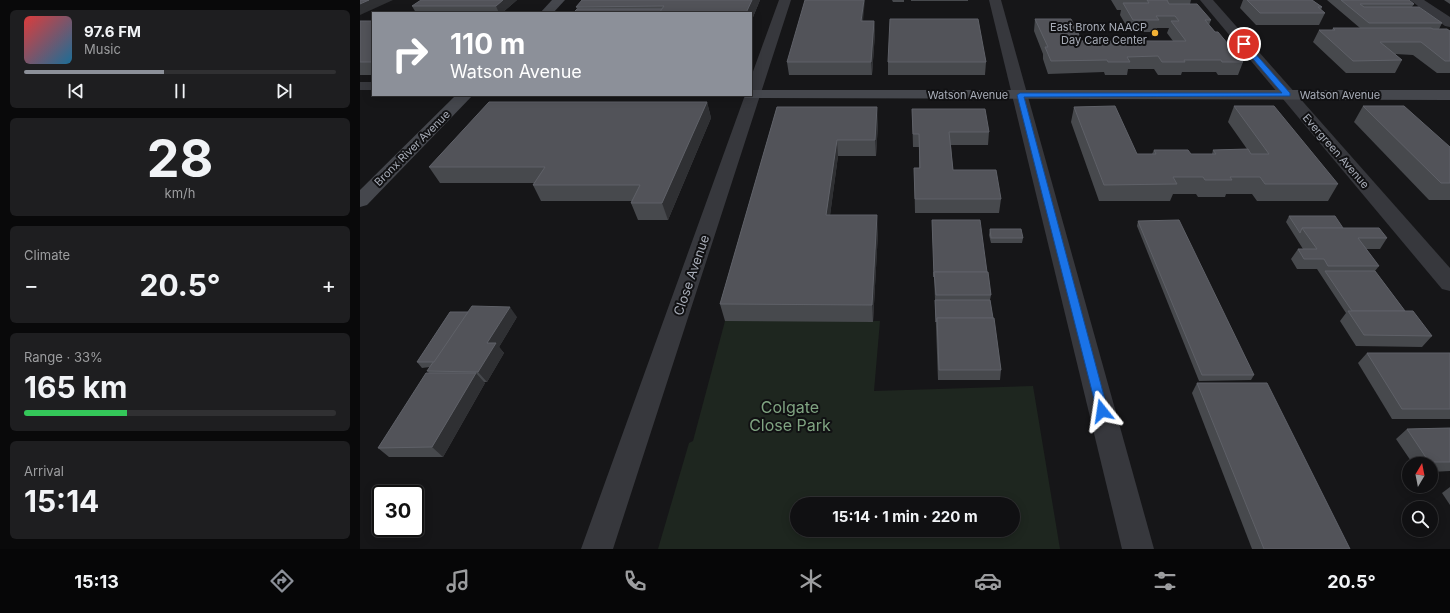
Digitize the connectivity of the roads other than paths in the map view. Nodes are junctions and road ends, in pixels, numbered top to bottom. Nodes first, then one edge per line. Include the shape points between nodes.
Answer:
1 (559, 0) edge
2 (785, 0) edge
3 (995, 0) edge
4 (1206, 0) edge
5 (1416, 0) edge
6 (547, 12) edge
7 (1450, 23) edge
8 (360, 86) edge
9 (372, 86) edge
10 (1450, 94) edge
11 (752, 95) edge
12 (1020, 95) junction
13 (1288, 95) junction
14 (464, 96) edge
15 (752, 96) edge
16 (360, 201) edge
17 (1450, 283) edge
18 (597, 549) edge
19 (1138, 549) edge

1 - 6 street
2 - 11 street, Close Avenue
3 - 12 street
4 - 13 street, Evergreen Avenue
5 - 7 street
8 - 9 lane
10 - 13 street, Watson Avenue
11 - 12 street, Watson Avenue
12 - 13 street, Watson Avenue
12 - 19 street
13 - 17 street, Evergreen Avenue
14 - 16 street, Bronx River Avenue
15 - 18 street, Close Avenue

